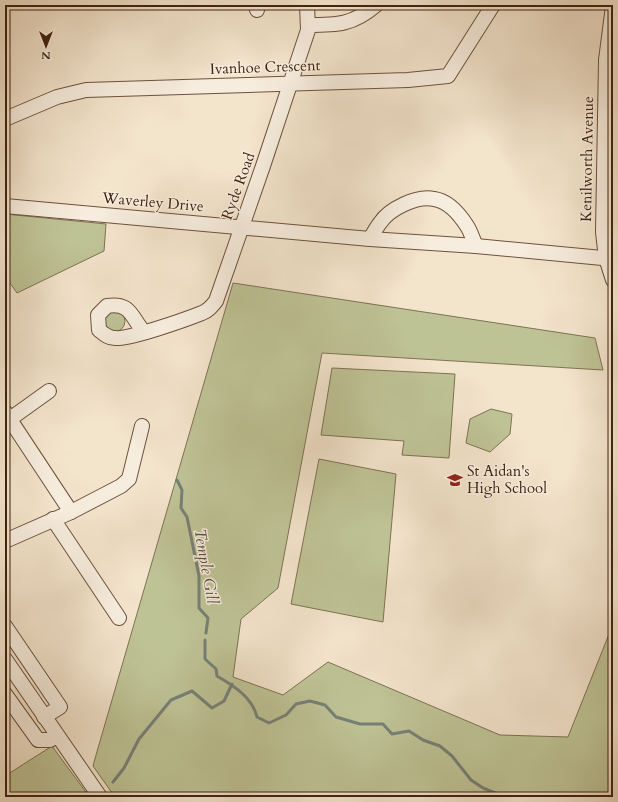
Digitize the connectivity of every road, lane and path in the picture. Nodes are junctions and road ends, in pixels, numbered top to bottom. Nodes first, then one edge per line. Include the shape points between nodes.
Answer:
1 (307, 5) edge
2 (376, 5) edge
3 (493, 5) edge
4 (613, 6) edge
5 (308, 25) junction
6 (609, 60) edge
7 (291, 83) junction
8 (5, 119) edge
9 (5, 206) edge
10 (241, 226) junction
11 (370, 239) junction
12 (476, 246) junction
13 (609, 259) edge
14 (613, 280) edge
15 (144, 332) dead end
16 (49, 391) dead end
17 (7, 416) edge
18 (142, 426) dead end
19 (71, 512) junction
20 (53, 518) junction
21 (5, 541) edge
22 (119, 618) dead end
23 (5, 626) edge
24 (5, 659) edge
25 (7, 701) edge
26 (44, 717) junction
27 (57, 736) junction
28 (100, 797) edge

1 - 5 street, Ryde Road
2 - 5 street via 353,21 331,25
3 - 7 street, Ivanhoe Crescent via 448,76 408,80
4 - 6 street, Kenilworth Avenue
5 - 7 street, Ryde Road
6 - 13 street, Kenilworth Avenue via 603,232
7 - 8 street, Ivanhoe Crescent via 74,92
7 - 10 street, Ryde Road
9 - 10 street, Waverley Drive
10 - 11 street, Waverley Drive
10 - 15 street, Ryde Road via 216,301 210,308 203,313
11 - 12 street, Waverley Drive
11 - 12 street via 380,222 395,209 414,200 434,198 455,211 468,227
12 - 13 street, Waverley Drive
13 - 14 street
16 - 17 street
17 - 19 street
18 - 19 street via 129,479 121,486
19 - 20 street
20 - 21 street
20 - 22 street
23 - 26 street via 60,707
24 - 26 street
25 - 27 street via 38,740 50,740
26 - 27 street
27 - 28 street

